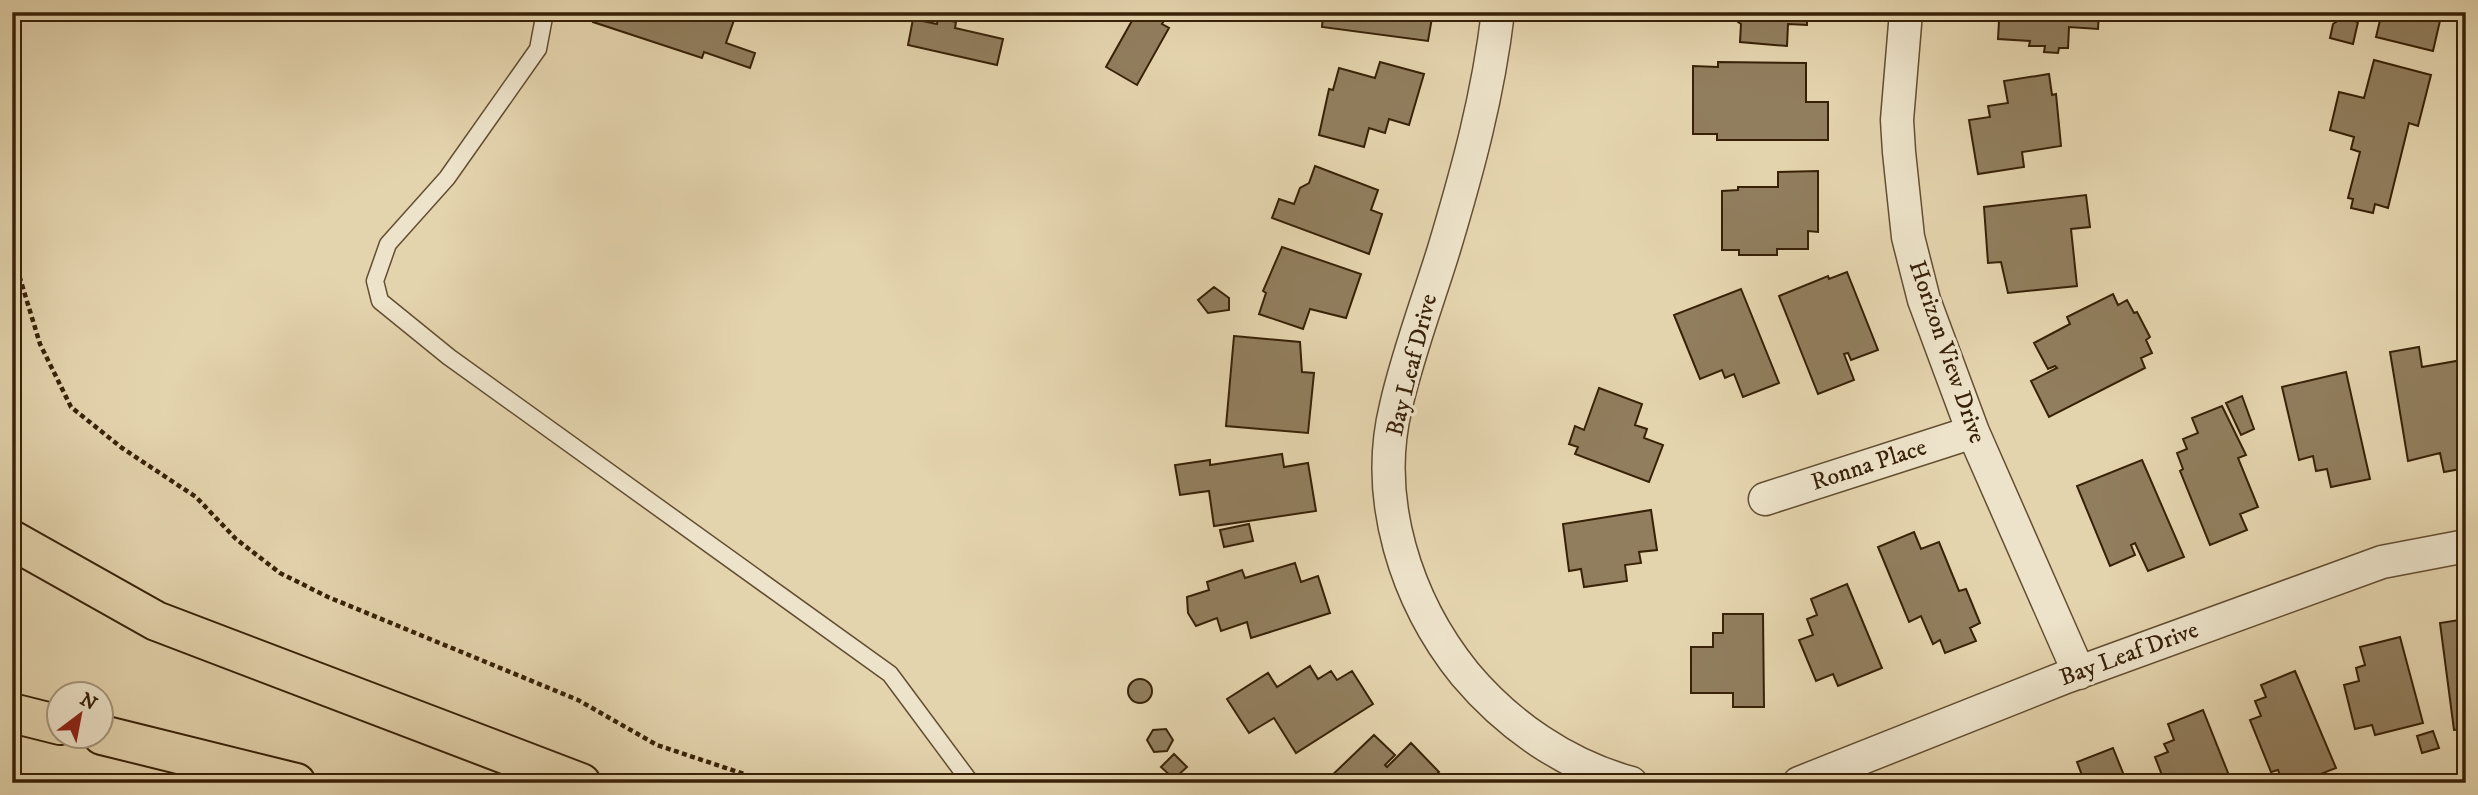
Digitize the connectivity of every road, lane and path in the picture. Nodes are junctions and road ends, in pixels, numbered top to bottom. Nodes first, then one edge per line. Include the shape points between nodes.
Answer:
1 (545, 12) edge
2 (1498, 12) edge
3 (1906, 12) edge
4 (12, 252) edge
5 (1973, 432) junction
6 (1765, 499) dead end
7 (12, 540) edge
8 (2466, 546) edge
9 (2079, 673) junction
10 (12, 713) edge
11 (46, 722) edge
12 (116, 738) edge
13 (296, 783) edge
14 (581, 783) edge
15 (771, 783) edge
16 (971, 783) edge
17 (1631, 783) edge
18 (1799, 783) edge

1 - 16 lane via 538,49 447,178 388,244 375,281 380,301 449,357 890,674
2 - 17 street, Bay Leaf Drive via 1478,136 1395,408 1388,466 1391,507 1400,548 1431,625 1480,691 1510,720 1552,749
3 - 5 street, Horizon View Drive via 1897,120 1908,237 1924,300
4 - 15 path via 40,344 72,407 122,448 196,497 236,540 280,573 578,700 657,745
5 - 6 street, Ronna Place
5 - 9 street, Horizon View Drive
7 - 14 main road via 156,621
8 - 9 street, Bay Leaf Drive via 2382,562
9 - 18 street, Bay Leaf Drive
10 - 11 main road
12 - 13 main road

